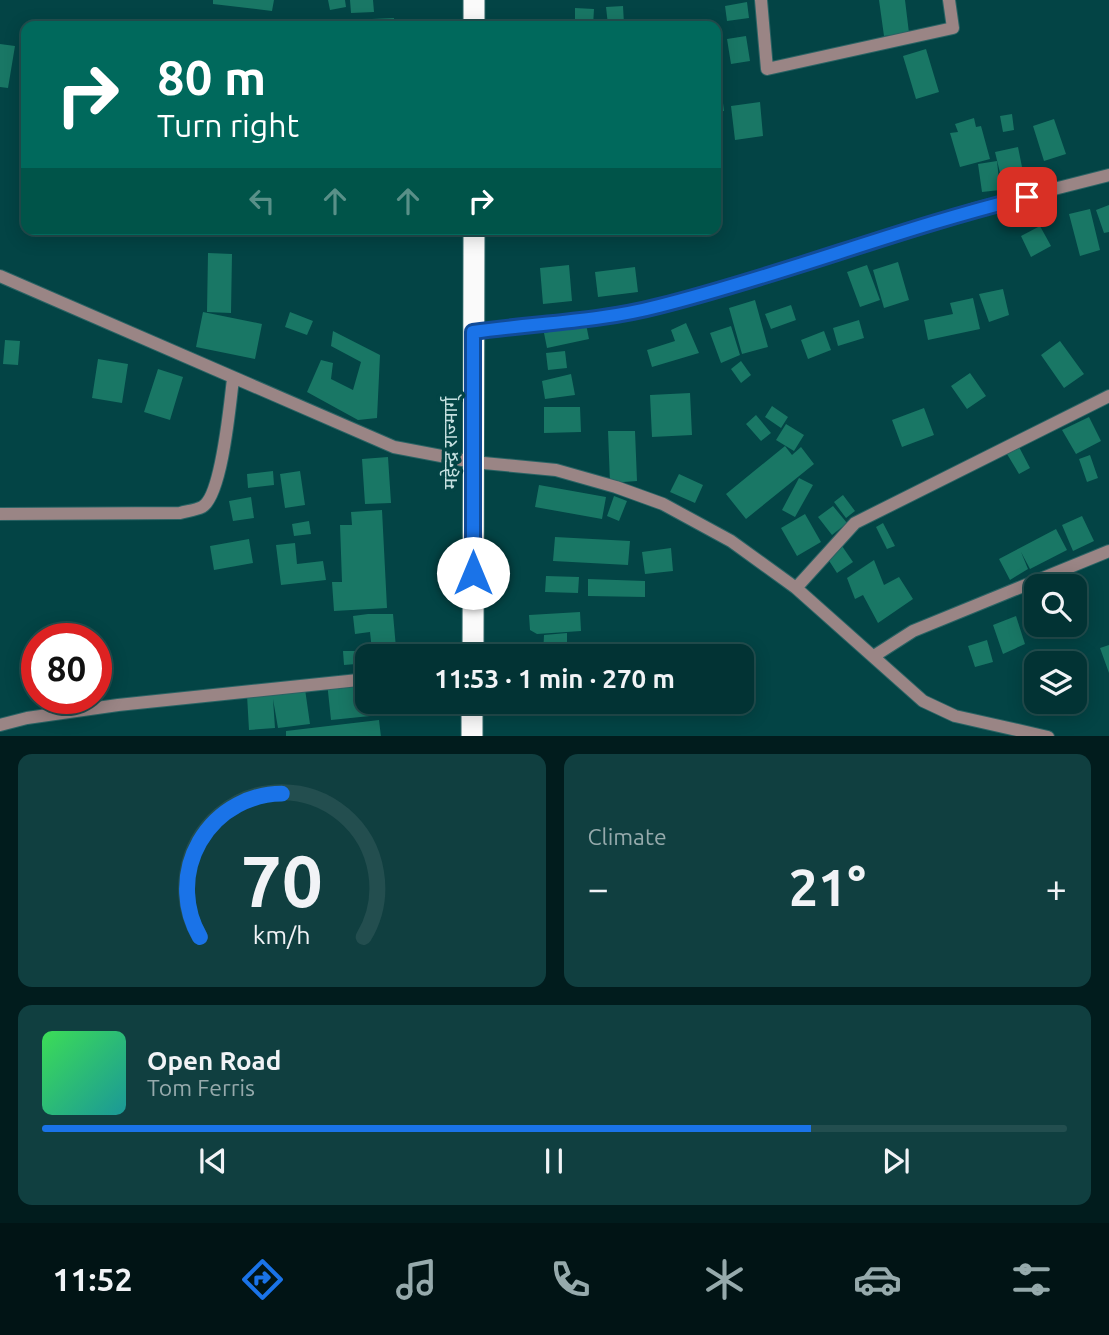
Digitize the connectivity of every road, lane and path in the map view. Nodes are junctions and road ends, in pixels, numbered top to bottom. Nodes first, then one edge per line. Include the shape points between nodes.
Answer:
1 (474, 0) edge
2 (761, 0) edge
3 (949, 0) edge
4 (474, 21) edge
5 (1109, 175) edge
6 (474, 235) edge
7 (0, 276) edge
8 (473, 332) junction
9 (233, 379) junction
10 (1109, 396) edge
11 (473, 462) junction
12 (0, 514) edge
13 (1109, 551) edge
14 (796, 588) junction
15 (472, 644) edge
16 (874, 656) junction
17 (355, 680) edge
18 (472, 714) edge
19 (0, 725) edge
20 (472, 736) edge
21 (1044, 736) edge

1 - 4 highway
2 - 3 street via 767,69 953,28
5 - 8 street via 975,209 656,307
6 - 8 highway, महेन्द्र राज्मार्ग्
7 - 9 street
8 - 11 highway, महेन्द्र राज्मार्ग्
9 - 11 street via 394,447
9 - 12 street via 221,464 203,507 180,513
10 - 14 street via 855,523
11 - 14 street via 556,470 663,504 731,541
11 - 15 highway, महेन्द्र राज्मार्ग्
13 - 16 street via 913,631
14 - 16 street
16 - 21 street via 923,701 955,716
17 - 19 street via 118,705
18 - 20 highway

